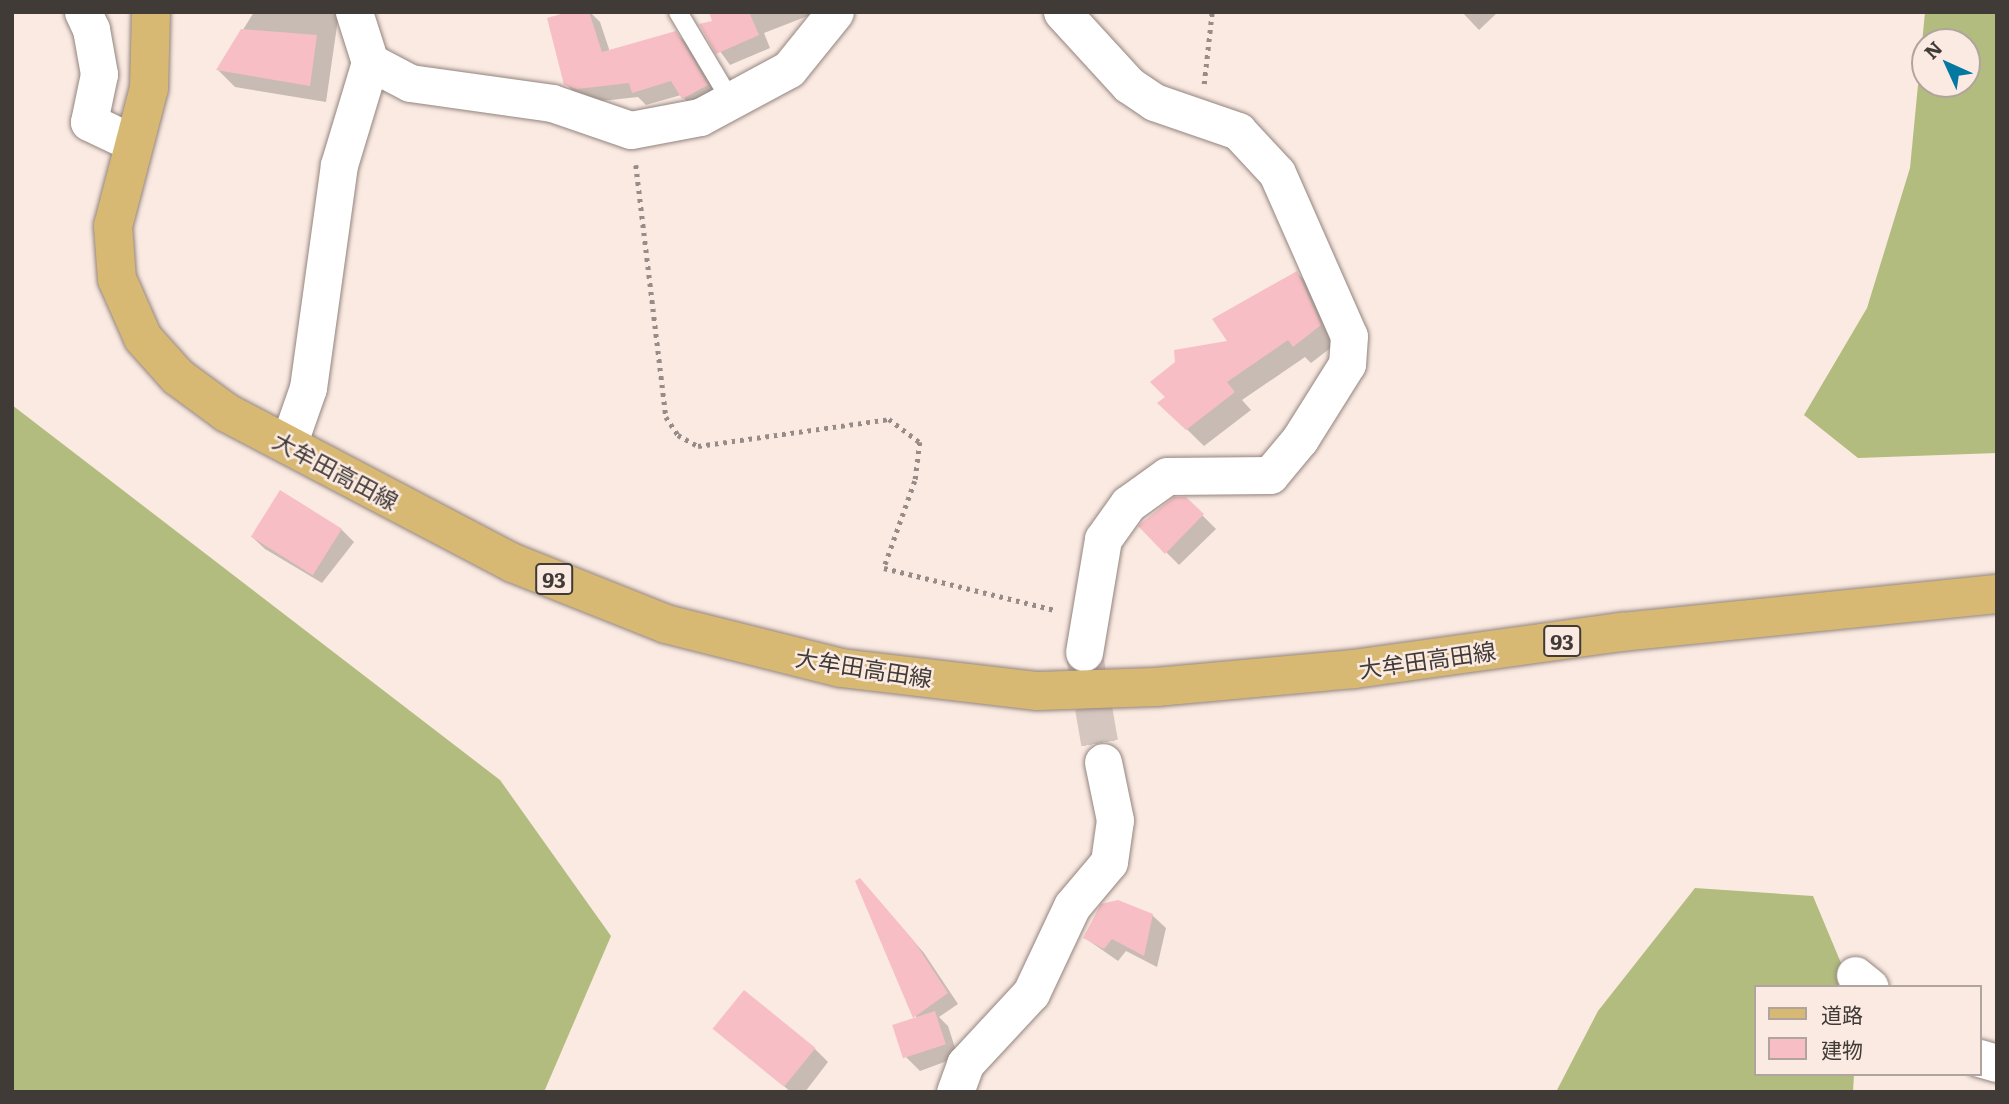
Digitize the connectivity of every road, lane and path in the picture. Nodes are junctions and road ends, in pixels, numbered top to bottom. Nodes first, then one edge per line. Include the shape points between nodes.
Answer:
1 (83, 12) edge
2 (151, 12) edge
3 (354, 12) edge
4 (678, 12) edge
5 (835, 12) edge
6 (1062, 12) edge
7 (1212, 12) edge
8 (370, 61) junction
9 (731, 101) junction
10 (1201, 116) junction
11 (631, 130) junction
12 (134, 143) junction
13 (288, 444) junction
14 (1997, 594) edge
15 (1086, 635) joint
16 (1103, 762) tunnel mouth
17 (955, 1092) edge

1 - 12 street via 99,74 89,122
2 - 12 main road, 大牟田高田線 / 93 via 149,88
3 - 8 street
4 - 9 lane
5 - 9 street via 789,69
6 - 10 street via 1129,86 1154,102
7 - 10 path
8 - 11 street via 410,83 552,103
8 - 13 street via 339,164 308,388
9 - 11 street via 700,117
10 - 15 street via 1238,131 1277,173 1349,335 1347,364 1300,439 1270,475 1167,476 1128,504 1103,539
11 - 15 path via 666,416 678,435 698,446 889,419 920,442 915,481 884,568
12 - 13 main road, 大牟田高田線 / 93 via 113,226 117,279 143,338 178,377 228,413
13 - 14 main road, 大牟田高田線 / 93 via 513,563 666,624 842,668 1038,691 1156,687 1354,669
16 - 17 street via 1115,820 1110,862 1072,906 1031,993 965,1064

